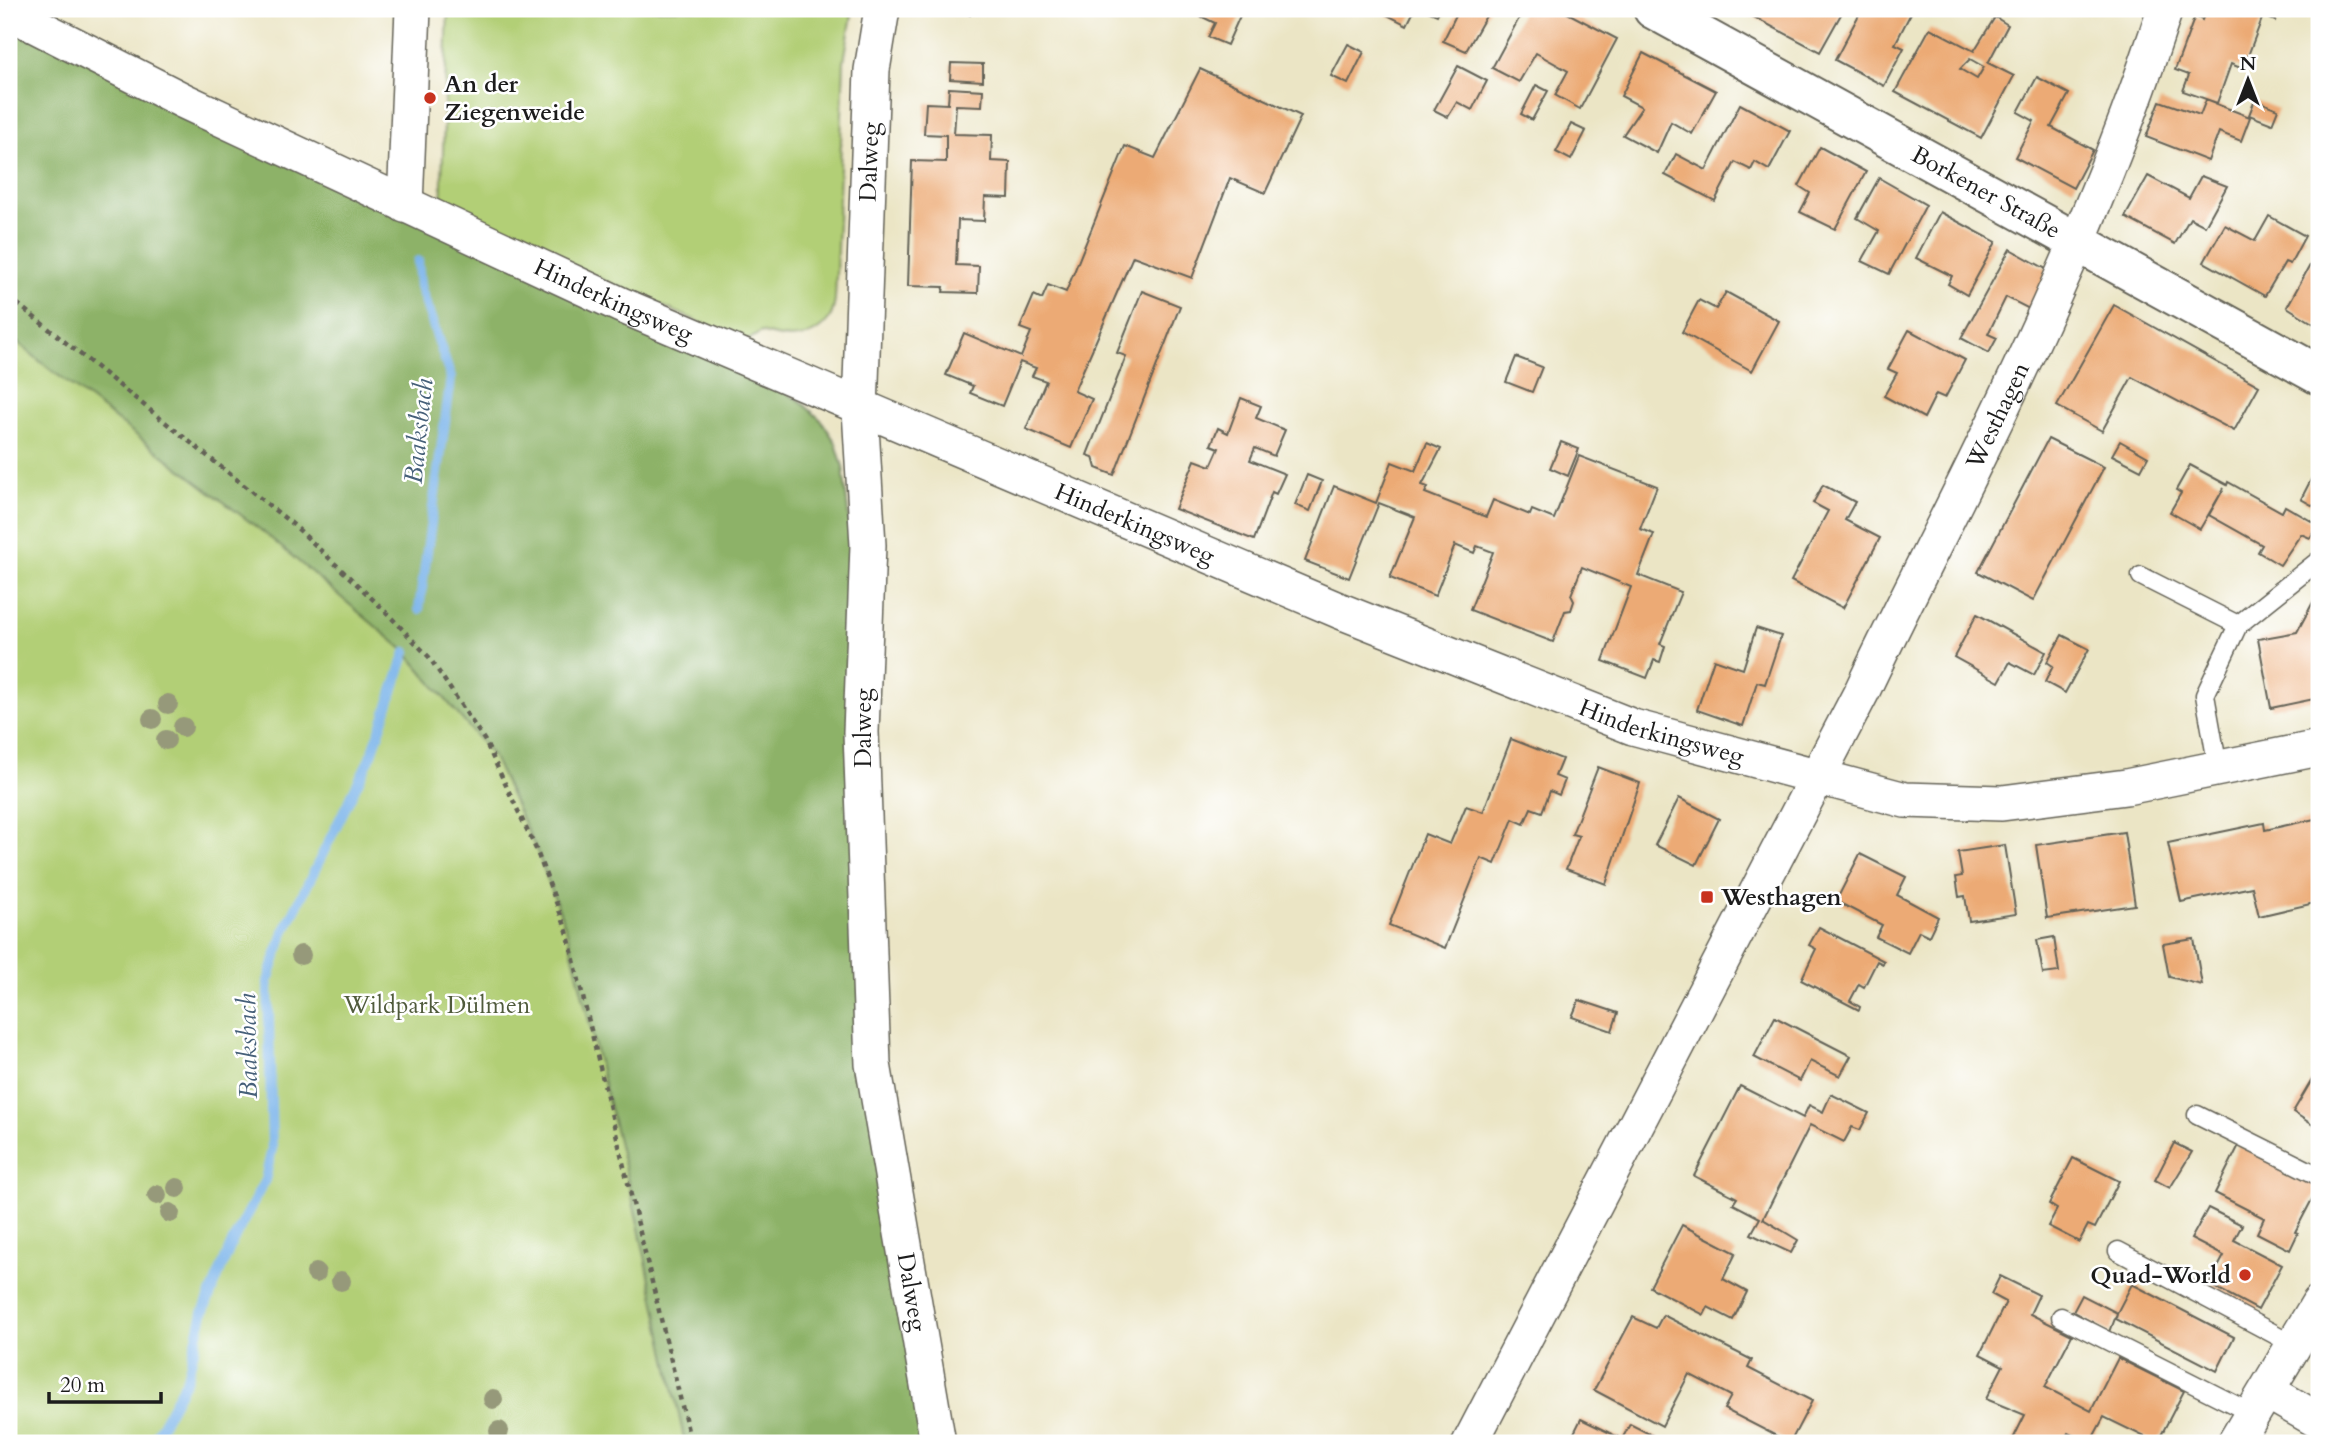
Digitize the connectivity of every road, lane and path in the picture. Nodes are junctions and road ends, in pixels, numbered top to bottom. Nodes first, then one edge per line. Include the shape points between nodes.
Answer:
1 (413, 9) edge
2 (882, 9) edge
3 (1653, 9) edge
4 (2165, 9) edge
5 (9, 12) edge
6 (405, 205) junction
7 (2078, 243) junction
8 (9, 297) edge
9 (2319, 375) edge
10 (860, 410) junction
11 (2318, 562) edge
12 (2141, 576) dead end
13 (2238, 625) junction
14 (2319, 748) edge
15 (2218, 768) junction
16 (1816, 778) junction
17 (2197, 1115) dead end
18 (2319, 1176) edge
19 (2118, 1251) dead end
20 (2319, 1303) edge
21 (2061, 1317) dead end
22 (2295, 1345) junction
23 (2251, 1416) edge
24 (2319, 1421) edge
25 (691, 1443) edge
26 (938, 1443) edge
27 (1470, 1443) edge

1 - 6 street
2 - 10 street, Dalweg via 872,70
3 - 7 street, Borkener Straße
4 - 7 street, Westhagen
5 - 6 street, Hinderkingsweg
6 - 10 street, Hinderkingsweg
7 - 9 street, Borkener Straße
7 - 16 street, Westhagen via 1983,446
8 - 25 path via 296,527 429,657 485,741 536,849 567,931
10 - 16 street, Hinderkingsweg via 1338,610 1633,727
10 - 26 street, Dalweg via 868,545 861,732 873,1064
11 - 13 lane
12 - 13 lane
13 - 15 lane via 2205,695
14 - 15 street, Hinderkingsweg
15 - 16 street, Hinderkingsweg via 2126,787 2002,803 1905,800
16 - 27 street, Westhagen
17 - 18 lane
19 - 22 lane
20 - 22 street
21 - 23 lane
22 - 23 street
23 - 24 street

